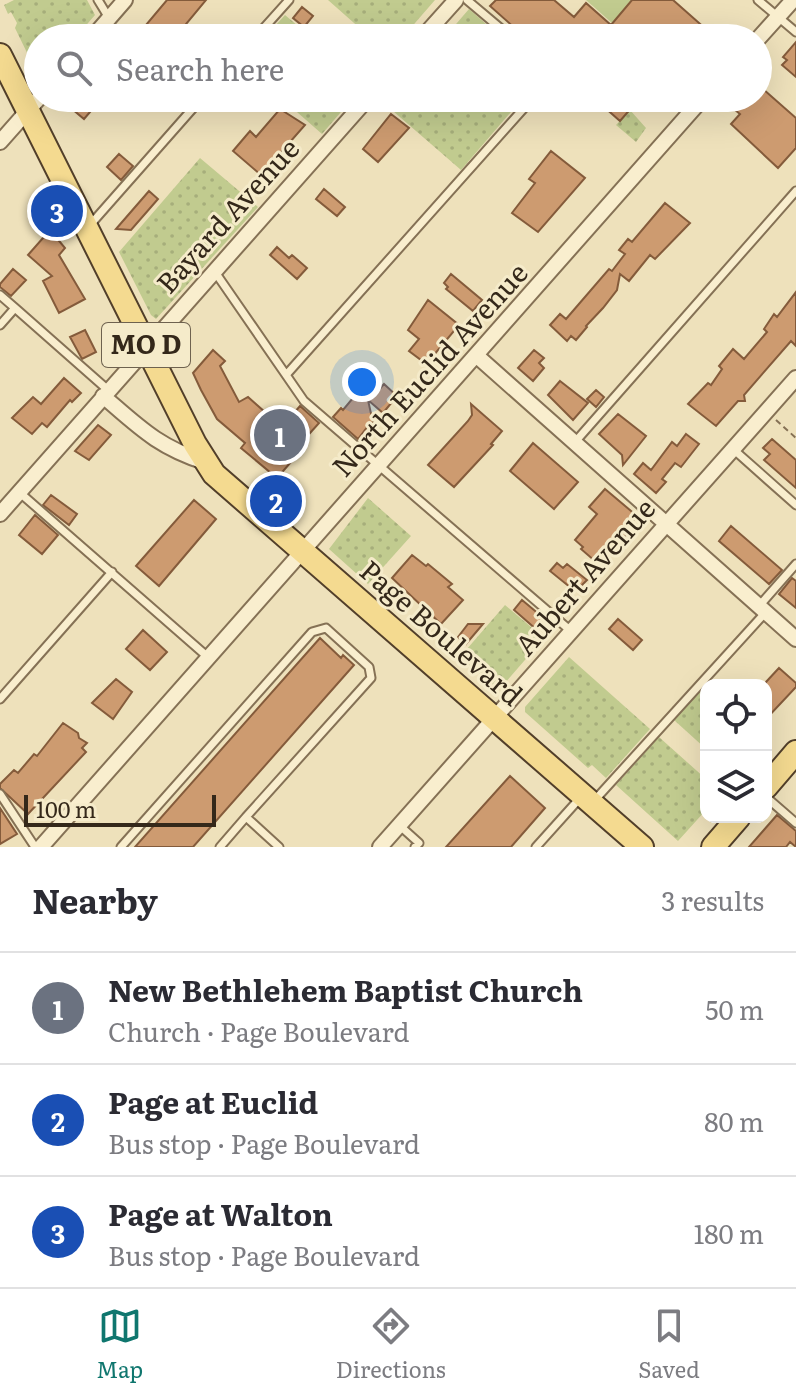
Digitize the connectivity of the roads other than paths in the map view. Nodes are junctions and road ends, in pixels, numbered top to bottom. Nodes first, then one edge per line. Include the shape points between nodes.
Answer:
1 (98, 0) edge
2 (125, 0) edge
3 (289, 0) edge
4 (456, 0) edge
5 (467, 0) edge
6 (758, 0) edge
7 (793, 0) edge
8 (778, 16) junction
9 (109, 18) junction
10 (104, 24) edge
11 (268, 24) edge
12 (435, 24) edge
13 (495, 24) edge
14 (771, 24) edge
15 (796, 32) edge
16 (0, 55) edge
17 (24, 90) edge
18 (28, 112) edge
19 (37, 112) edge
20 (190, 112) edge
21 (356, 112) edge
22 (521, 112) edge
23 (694, 112) edge
24 (0, 142) edge
25 (796, 191) edge
26 (87, 228) junction
27 (214, 271) junction
28 (0, 295) edge
29 (15, 308) junction
30 (0, 325) edge
31 (147, 347) junction
32 (477, 356) junction
33 (286, 375) junction
34 (796, 378) edge
35 (106, 393) junction
36 (575, 442) junction
37 (733, 449) junction
38 (205, 462) junction
39 (379, 466) junction
40 (19, 492) junction
41 (796, 505) edge
42 (0, 514) edge
43 (667, 523) junction
44 (302, 552) junction
45 (796, 564) edge
46 (112, 572) junction
47 (762, 609) junction
48 (572, 632) junction
49 (796, 639) edge
50 (209, 658) junction
51 (0, 699) edge
52 (494, 719) junction
53 (796, 752) edge
54 (772, 780) edge
55 (0, 794) edge
56 (587, 799) junction
57 (772, 802) edge
58 (246, 817) junction
59 (734, 823) edge
60 (796, 823) edge
61 (399, 825) junction
62 (419, 846) edge
63 (38, 847) edge
64 (121, 847) edge
65 (220, 847) edge
66 (279, 847) edge
67 (380, 847) edge
68 (536, 847) edge
69 (642, 847) edge
70 (713, 847) edge

1 - 9 lane
2 - 9 street
3 - 11 lane
4 - 12 street
5 - 13 lane
6 - 8 lane
7 - 8 street
8 - 14 street
8 - 15 lane
9 - 10 street
16 - 17 main road, Page Boulevard / MO D
18 - 24 street
19 - 26 main road, Page Boulevard / MO D
20 - 26 lane
21 - 27 street, Bayard Avenue
22 - 33 lane
23 - 32 street, North Euclid Avenue
25 - 36 lane
26 - 31 main road, Page Boulevard / MO D
27 - 31 street, Bayard Avenue
27 - 33 lane
28 - 29 lane
29 - 30 lane
29 - 35 lane
31 - 35 street, Bayard Avenue
31 - 38 main road, Page Boulevard / MO D
32 - 36 street
32 - 39 street, North Euclid Avenue
33 - 39 lane via 304,401
34 - 37 street, Aubert Avenue
35 - 38 street, Page Boulevard via 158,443
35 - 40 street, Bayard Avenue
36 - 43 street
37 - 41 lane
37 - 43 street, Aubert Avenue
38 - 44 main road, Page Boulevard / MO D
39 - 44 street, North Euclid Avenue
39 - 48 lane
40 - 42 street, Bayard Avenue
40 - 46 lane
43 - 47 street
43 - 48 street, Aubert Avenue
44 - 50 street, North Euclid Avenue
44 - 52 main road, Page Boulevard / MO D
45 - 47 lane
46 - 50 lane
46 - 51 lane
47 - 49 street
47 - 56 lane
48 - 52 street, Aubert Avenue
50 - 63 street, North Euclid Avenue
52 - 56 main road, Page Boulevard / MO D
52 - 61 street, Aubert Avenue
53 - 54 main road
55 - 63 lane
56 - 68 lane
56 - 69 main road, Page Boulevard / MO D
57 - 60 lane
58 - 64 lane via 371,678 369,667 326,628 312,632
58 - 65 lane
58 - 66 lane
59 - 70 main road
61 - 62 lane
61 - 67 street, Aubert Avenue

